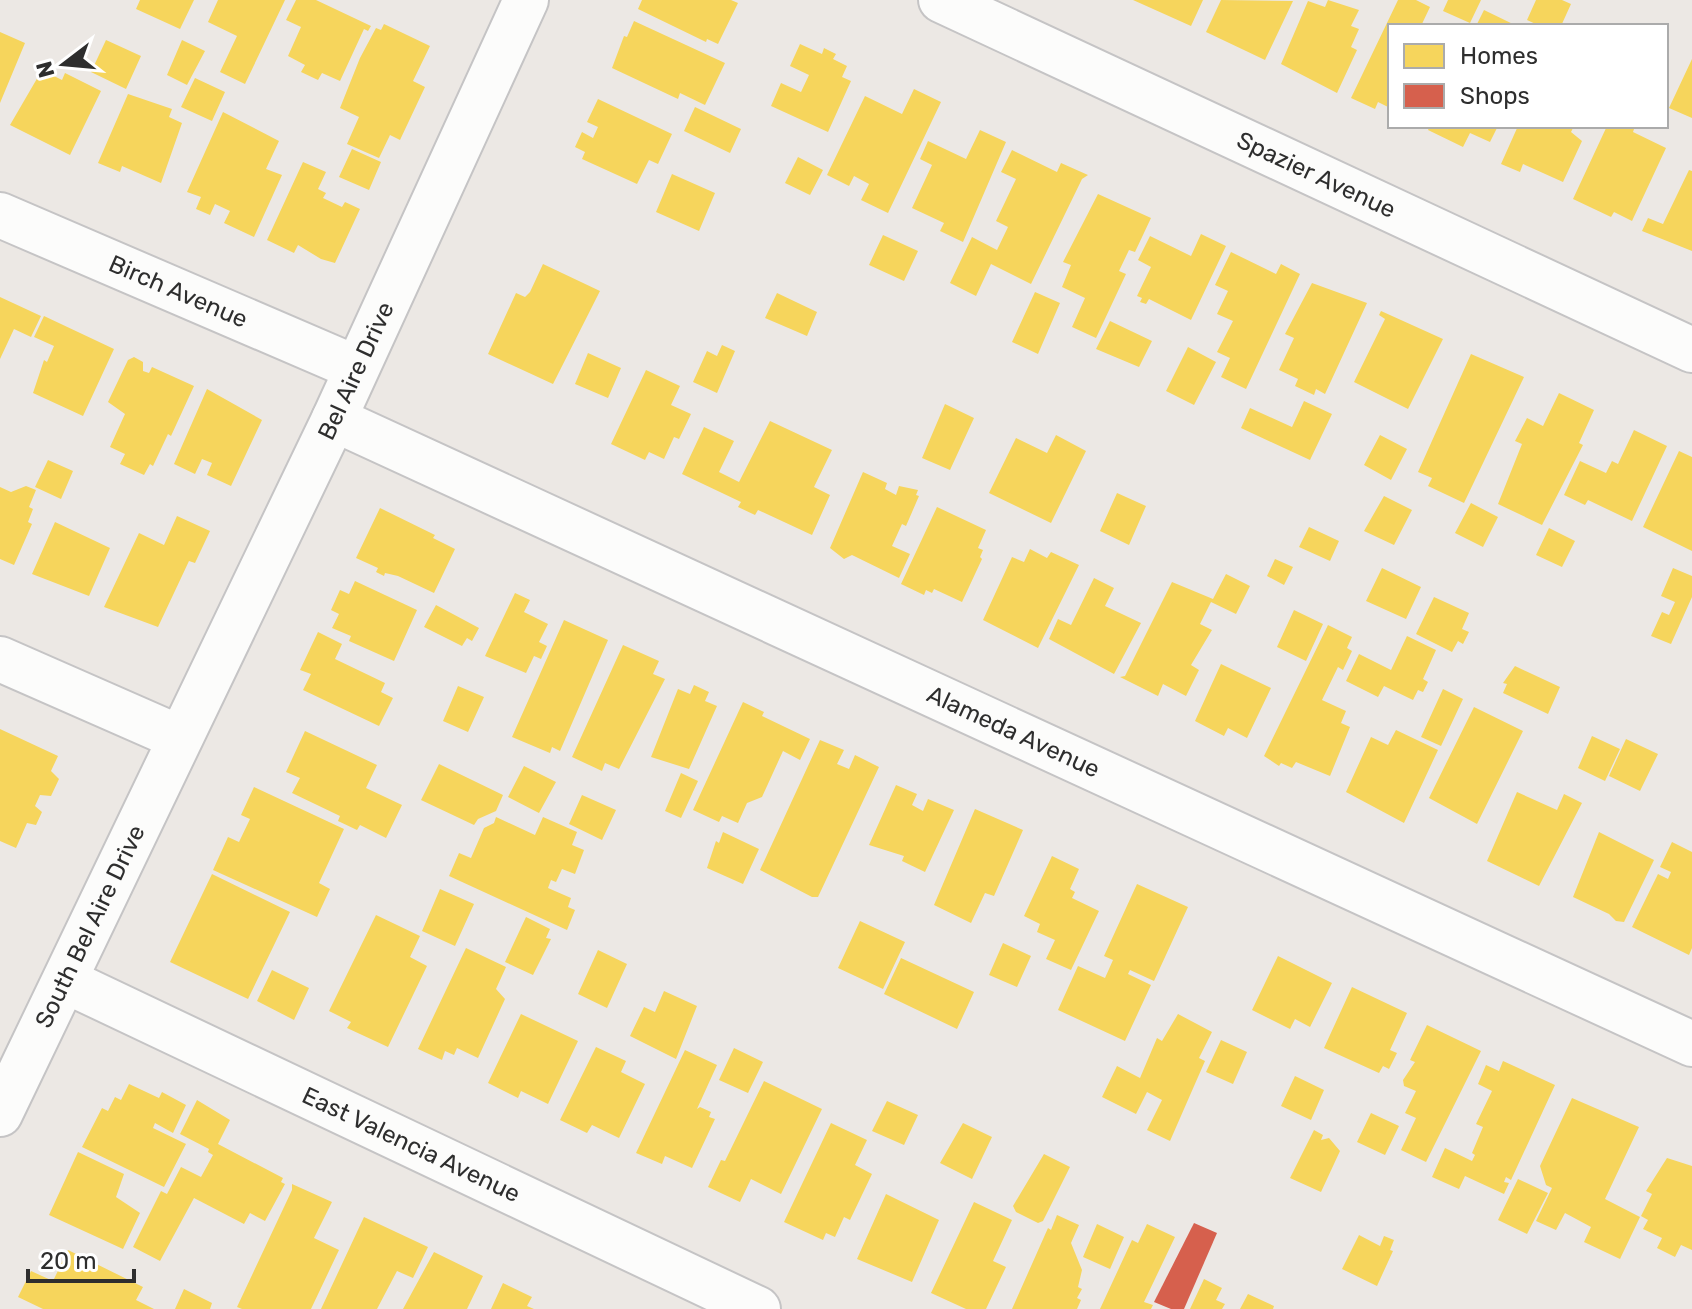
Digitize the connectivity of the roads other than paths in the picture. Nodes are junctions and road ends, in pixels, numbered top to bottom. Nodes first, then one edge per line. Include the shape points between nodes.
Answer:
1 (941, 0) edge
2 (524, 1) edge
3 (0, 215) edge
4 (1692, 350) edge
5 (356, 368) junction
6 (334, 419) junction
7 (0, 659) edge
8 (180, 738) junction
9 (66, 981) junction
10 (1692, 1044) edge
11 (0, 1114) edge
12 (758, 1309) edge

1 - 4 street, Spazier Avenue
2 - 5 street, Bel Aire Drive
3 - 5 street, Birch Avenue
5 - 6 street, Bel Aire Drive
6 - 8 street, Bel Aire Drive
6 - 10 street, Alameda Avenue
7 - 8 street
8 - 9 street, South Bel Aire Drive
9 - 11 street, South Bel Aire Drive
9 - 12 street, East Valencia Avenue

